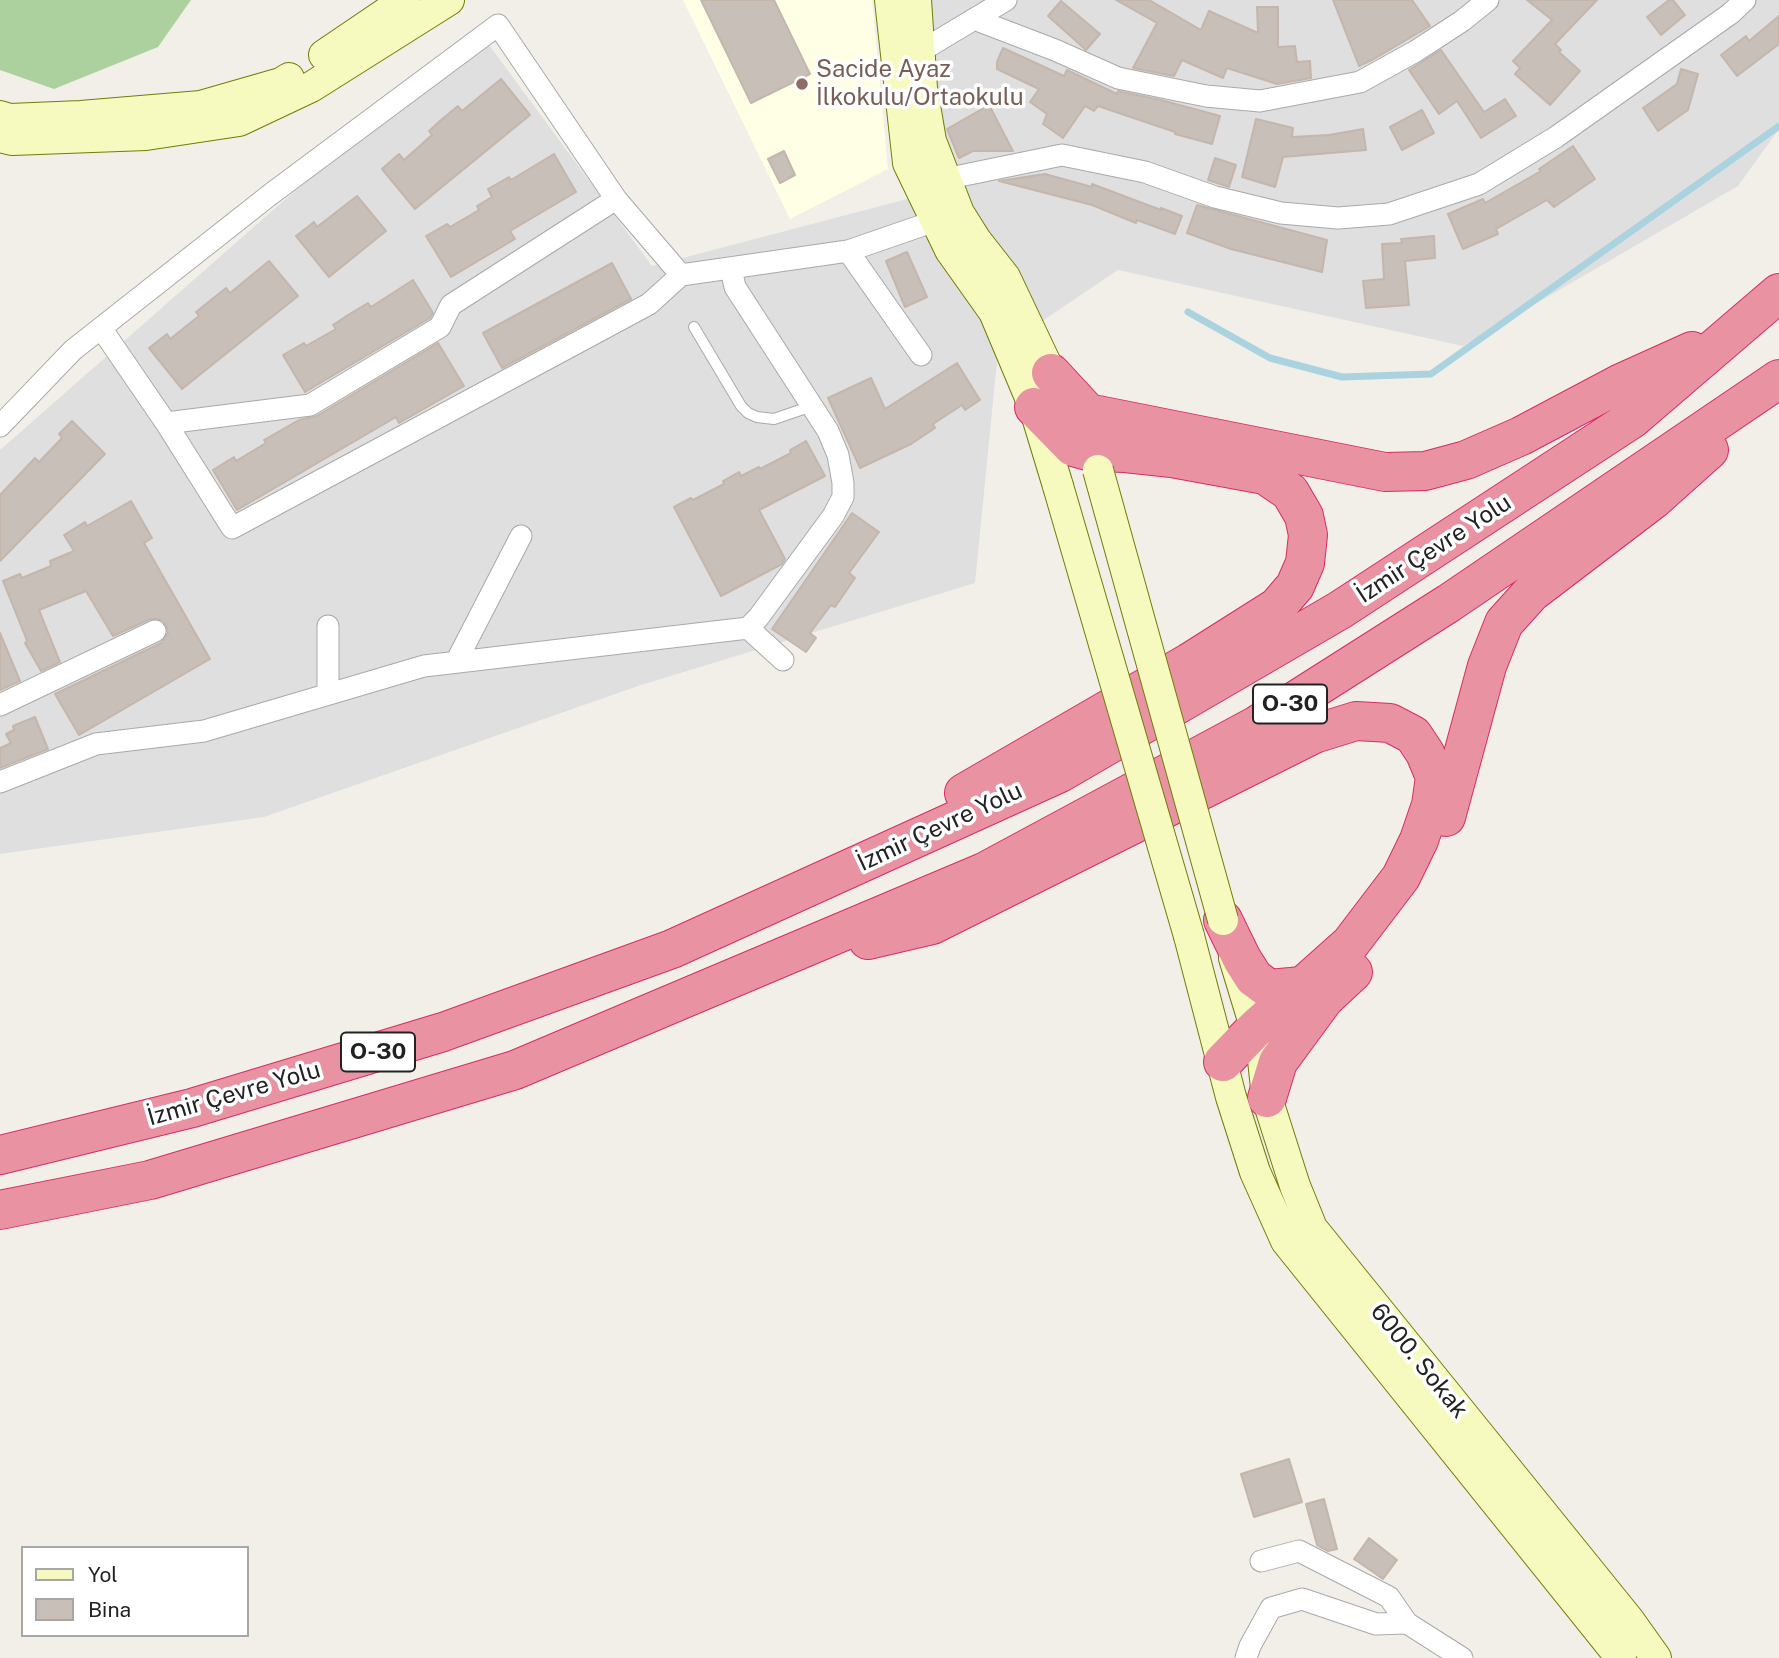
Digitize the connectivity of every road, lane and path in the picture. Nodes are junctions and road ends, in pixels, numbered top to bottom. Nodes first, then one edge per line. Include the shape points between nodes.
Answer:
1 (405, 0) edge
2 (449, 0) edge
3 (890, 0) edge
4 (916, 0) edge
5 (1006, 0) edge
6 (1488, 0) edge
7 (1745, 0) edge
8 (974, 19) junction
9 (920, 51) junction
10 (0, 116) edge
11 (0, 138) edge
12 (945, 178) junction
13 (616, 199) junction
14 (935, 221) junction
15 (848, 251) junction
16 (731, 269) junction
17 (681, 275) junction
18 (1779, 293) edge
19 (694, 327) dead end
20 (101, 328) junction
21 (1726, 337) junction
22 (921, 355) dead end
23 (1051, 373) joint
24 (1779, 379) edge
25 (1779, 388) edge
26 (812, 406) junction
27 (1034, 407) junction
28 (166, 423) junction
29 (0, 426) edge
30 (1091, 444) junction
31 (1058, 486) junction
32 (521, 536) dead end
33 (328, 626) dead end
34 (748, 628) junction
35 (155, 631) dead end
36 (783, 660) dead end
37 (456, 662) junction
38 (328, 694) junction
39 (0, 705) edge
40 (0, 782) edge
41 (746, 916) junction
42 (1206, 928) junction
43 (764, 965) junction
44 (1314, 992) junction
45 (1259, 1039) junction
46 (1223, 1062) junction
47 (1268, 1098) junction
48 (0, 1155) edge
49 (0, 1210) edge
50 (1261, 1561) dead end
51 (1407, 1623) junction
52 (1246, 1658) edge
53 (1462, 1658) edge
54 (1621, 1658) edge
55 (1656, 1658) edge

1 - 10 street via 281,83 215,102 81,116
2 - 11 street via 311,87 239,121 146,135
3 - 14 street via 908,163
4 - 9 street
5 - 8 street
6 - 8 street via 1416,51 1360,82 1260,101 1206,96 1118,78
7 - 12 street via 1556,137 1479,184 1389,214 1338,218 1281,214 1145,172 1062,155
8 - 9 street
9 - 12 street via 931,141
12 - 23 street via 959,212 1005,277
13 - 17 street
13 - 20 street via 498,25
13 - 28 street via 451,305 440,327 310,405
14 - 15 street
14 - 27 street via 994,312
15 - 16 street
15 - 22 street
16 - 17 street
16 - 26 street via 735,287
17 - 28 street via 649,304 232,528
18 - 21 highway, İzmir Çevre Yolu / O-30
19 - 26 lane via 748,412 774,419
20 - 28 street
20 - 29 street via 73,350
21 - 30 highway via 1620,383 1521,436 1466,460 1425,471 1385,472
21 - 41 highway, İzmir Çevre Yolu / O-30 via 1632,419 1340,610 1059,773
23 - 30 highway via 1088,413
24 - 43 highway, İzmir Çevre Yolu / O-30 via 1450,603 1257,724 984,872
25 - 44 highway via 1653,500 1531,593 1504,623 1436,848 1416,890 1370,957
26 - 34 street via 838,455 843,497
27 - 30 highway
27 - 31 street
30 - 31 highway
30 - 41 highway via 1265,475 1282,486 1304,516 1308,535 1305,563 1295,586 1277,607 1191,662
30 - 42 street, bridge
31 - 42 street, bridge
32 - 37 street
33 - 38 street
34 - 36 street
34 - 37 street
35 - 39 street
37 - 38 street via 424,666
38 - 40 street via 204,731 96,744
41 - 48 highway, İzmir Çevre Yolu / O-30 via 672,949 443,1032 192,1108
42 - 44 highway via 1269,989
42 - 45 street, 6000. Sokak
42 - 46 street, 6000. Sokak
43 - 44 highway via 932,925 1314,734 1356,721 1390,723 1413,735 1425,753 1435,777 1432,805 1401,877
43 - 49 highway, İzmir Çevre Yolu / O-30 via 515,1070 150,1180
44 - 45 highway
44 - 47 highway via 1278,1062
45 - 46 highway
45 - 47 street, 6000. Sokak
46 - 54 street, 6000. Sokak via 1255,1172 1286,1241
47 - 55 street, 6000. Sokak via 1312,1228
50 - 51 street via 1300,1552 1389,1597
51 - 52 street via 1376,1624 1302,1599 1270,1608
51 - 53 street

